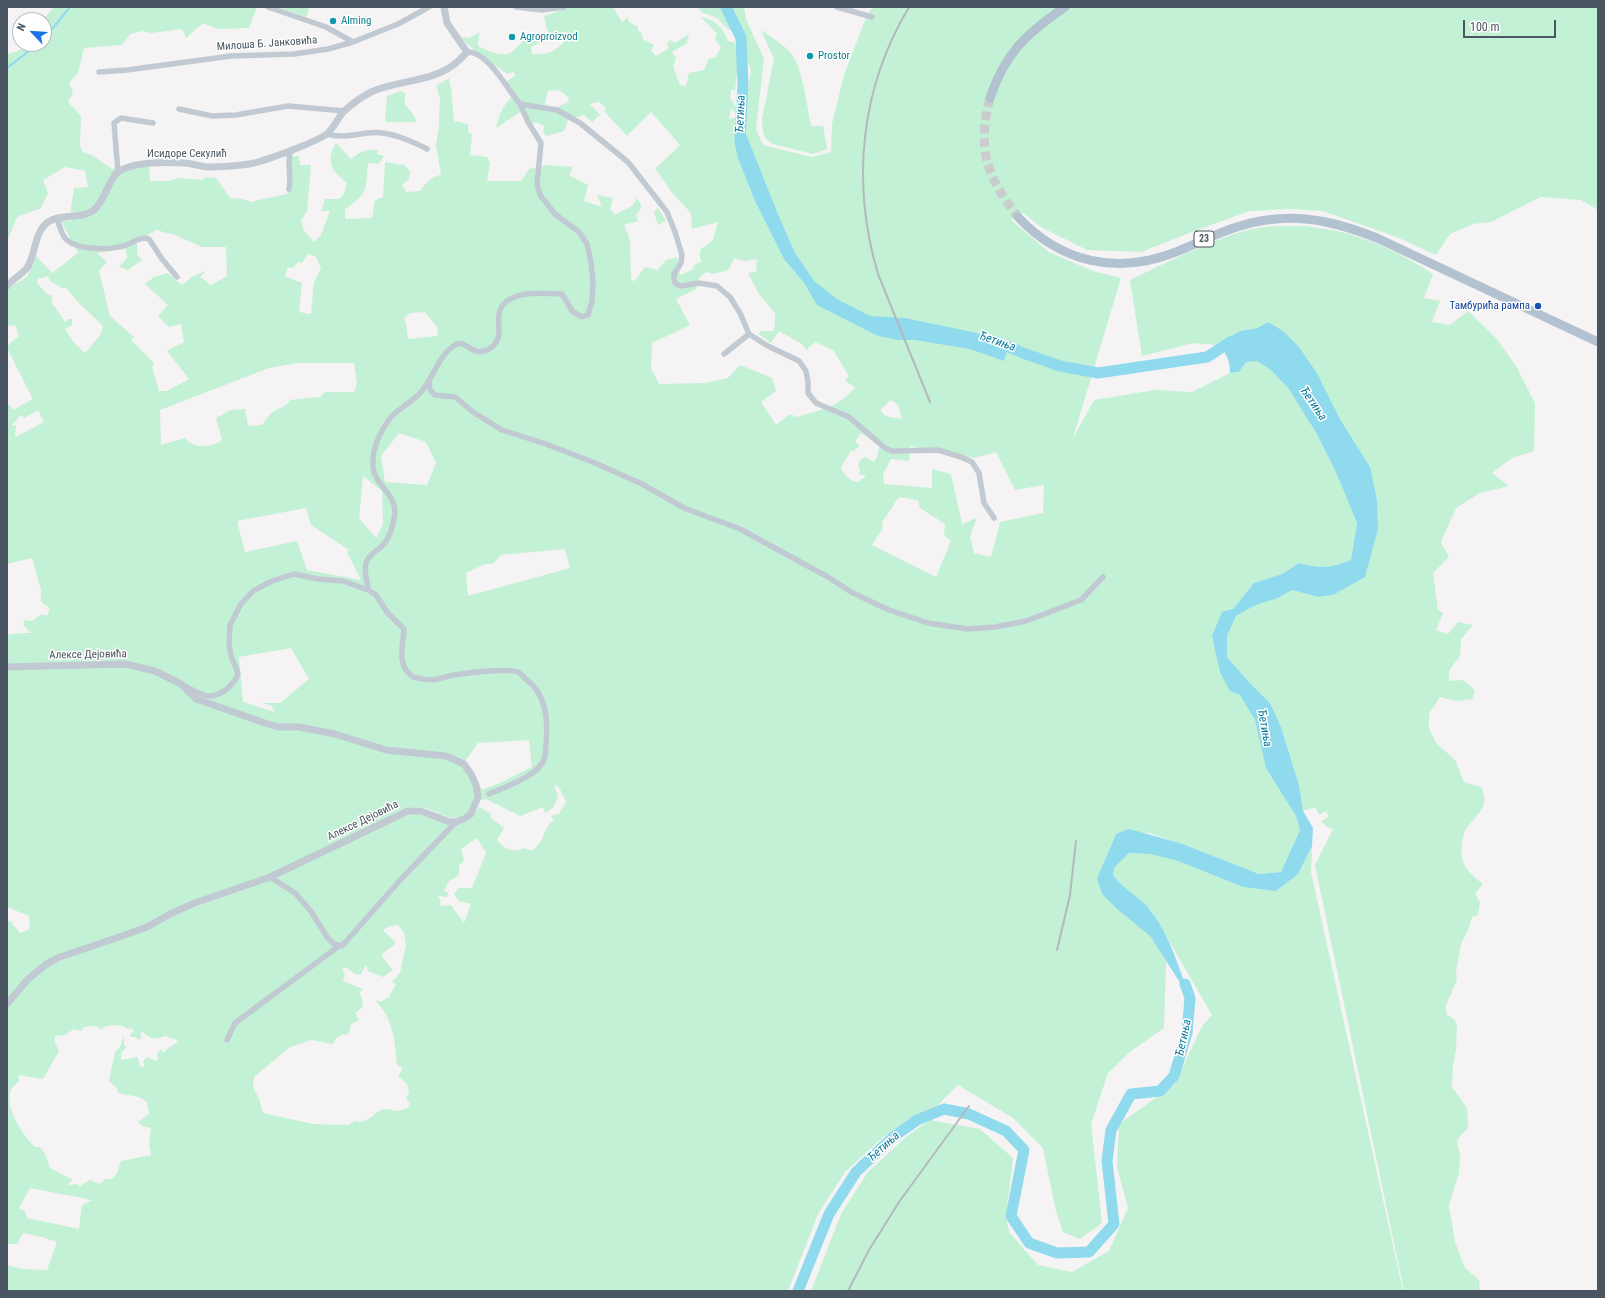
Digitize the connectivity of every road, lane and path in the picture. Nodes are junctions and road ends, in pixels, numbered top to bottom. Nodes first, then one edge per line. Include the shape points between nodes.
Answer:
1 (268, 7) edge
2 (429, 7) edge
3 (444, 7) edge
4 (516, 7) edge
5 (564, 7) edge
6 (837, 7) edge
7 (1065, 7) edge
8 (872, 17) dead end
9 (354, 42) junction
10 (467, 52) junction
11 (99, 72) dead end
12 (990, 98) tunnel mouth
13 (520, 104) junction
14 (178, 109) dead end
15 (345, 110) junction
16 (153, 123) dead end
17 (327, 134) junction
18 (427, 149) dead end
19 (291, 150) junction
20 (118, 172) junction
21 (288, 189) dead end
22 (1018, 217) tunnel mouth
23 (57, 218) junction
24 (177, 277) dead end
25 (7, 286) edge
26 (749, 334) junction
27 (1598, 342) edge
28 (724, 354) dead end
29 (429, 382) junction
30 (994, 518) dead end
31 (1103, 577) dead end
32 (368, 590) junction
33 (7, 667) edge
34 (181, 684) junction
35 (489, 794) dead end
36 (456, 822) junction
37 (270, 877) junction
38 (339, 946) junction
39 (7, 1004) edge
40 (227, 1040) dead end

1 - 9 street via 326,27
2 - 9 street, Милоша Б. Јанковића via 401,23
3 - 10 street via 447,23
4 - 5 street via 542,10
6 - 8 street
7 - 12 main road via 1032,31 1012,52
9 - 11 street, Милоша Б. Јанковића via 294,54 230,56
10 - 13 street via 476,53 492,66
10 - 15 street, Исидоре Секулић via 451,67 435,75 371,93
13 - 26 street via 557,110 580,123 628,162 667,212 676,232 682,255 681,263 674,274 676,284 681,286 699,282 717,286 730,297
13 - 29 street via 541,143 537,180 540,195 555,214 579,232 588,244 593,282 590,310 588,315 578,316 562,294 524,294 511,298 502,306 499,315 499,336 493,346 476,352 463,344 454,345 437,366
14 - 15 street via 212,116 236,116 288,106
15 - 17 street, Исидоре Секулић
16 - 20 street via 121,118 114,123
17 - 18 street via 346,136 380,133 413,142
17 - 19 street, Исидоре Секулић
19 - 20 street, Исидоре Секулић via 251,164 207,166 153,163
19 - 21 street
20 - 23 street via 95,209 77,216
22 - 27 main road, 23 via 1036,235 1065,252 1088,260 1119,263 1165,256 1229,229 1257,222 1288,218 1331,223 1377,238
23 - 24 street via 65,239 79,246 106,249 144,238 149,239
23 - 25 street via 41,228 28,267
26 - 28 street
26 - 30 street via 799,361 806,371 808,393 816,404 849,418 885,448 892,451 938,450 972,462 979,473 984,503
29 - 31 street via 430,390 435,395 455,397 502,430 588,460 642,484 684,508 740,529 851,592 890,610 928,623 968,630 1026,621 1081,600
29 - 32 street via 409,404 391,418 379,434 374,474 390,496 395,510 388,539 366,562
32 - 34 street via 343,581 294,574 272,581 253,591 241,604 230,625 229,643 238,673 236,680 221,692 208,696
32 - 35 street via 376,595 387,612 404,629 403,667 414,677 434,681 454,675 487,671 518,672 536,687 545,709 547,736 544,759 539,768
33 - 34 street, Алексе Дејовића via 125,664 155,671
34 - 36 street, Алексе Дејовића via 196,700 279,727 299,727 335,734 386,750 446,756 464,764 472,774 478,796 471,814
36 - 37 street, Алексе Дејовића via 421,811 408,811
36 - 38 street via 403,877 349,940
37 - 38 street via 295,894 310,910 327,937
37 - 39 street, Алексе Дејовића via 195,903 147,927 60,957 28,979
38 - 40 street via 235,1023

